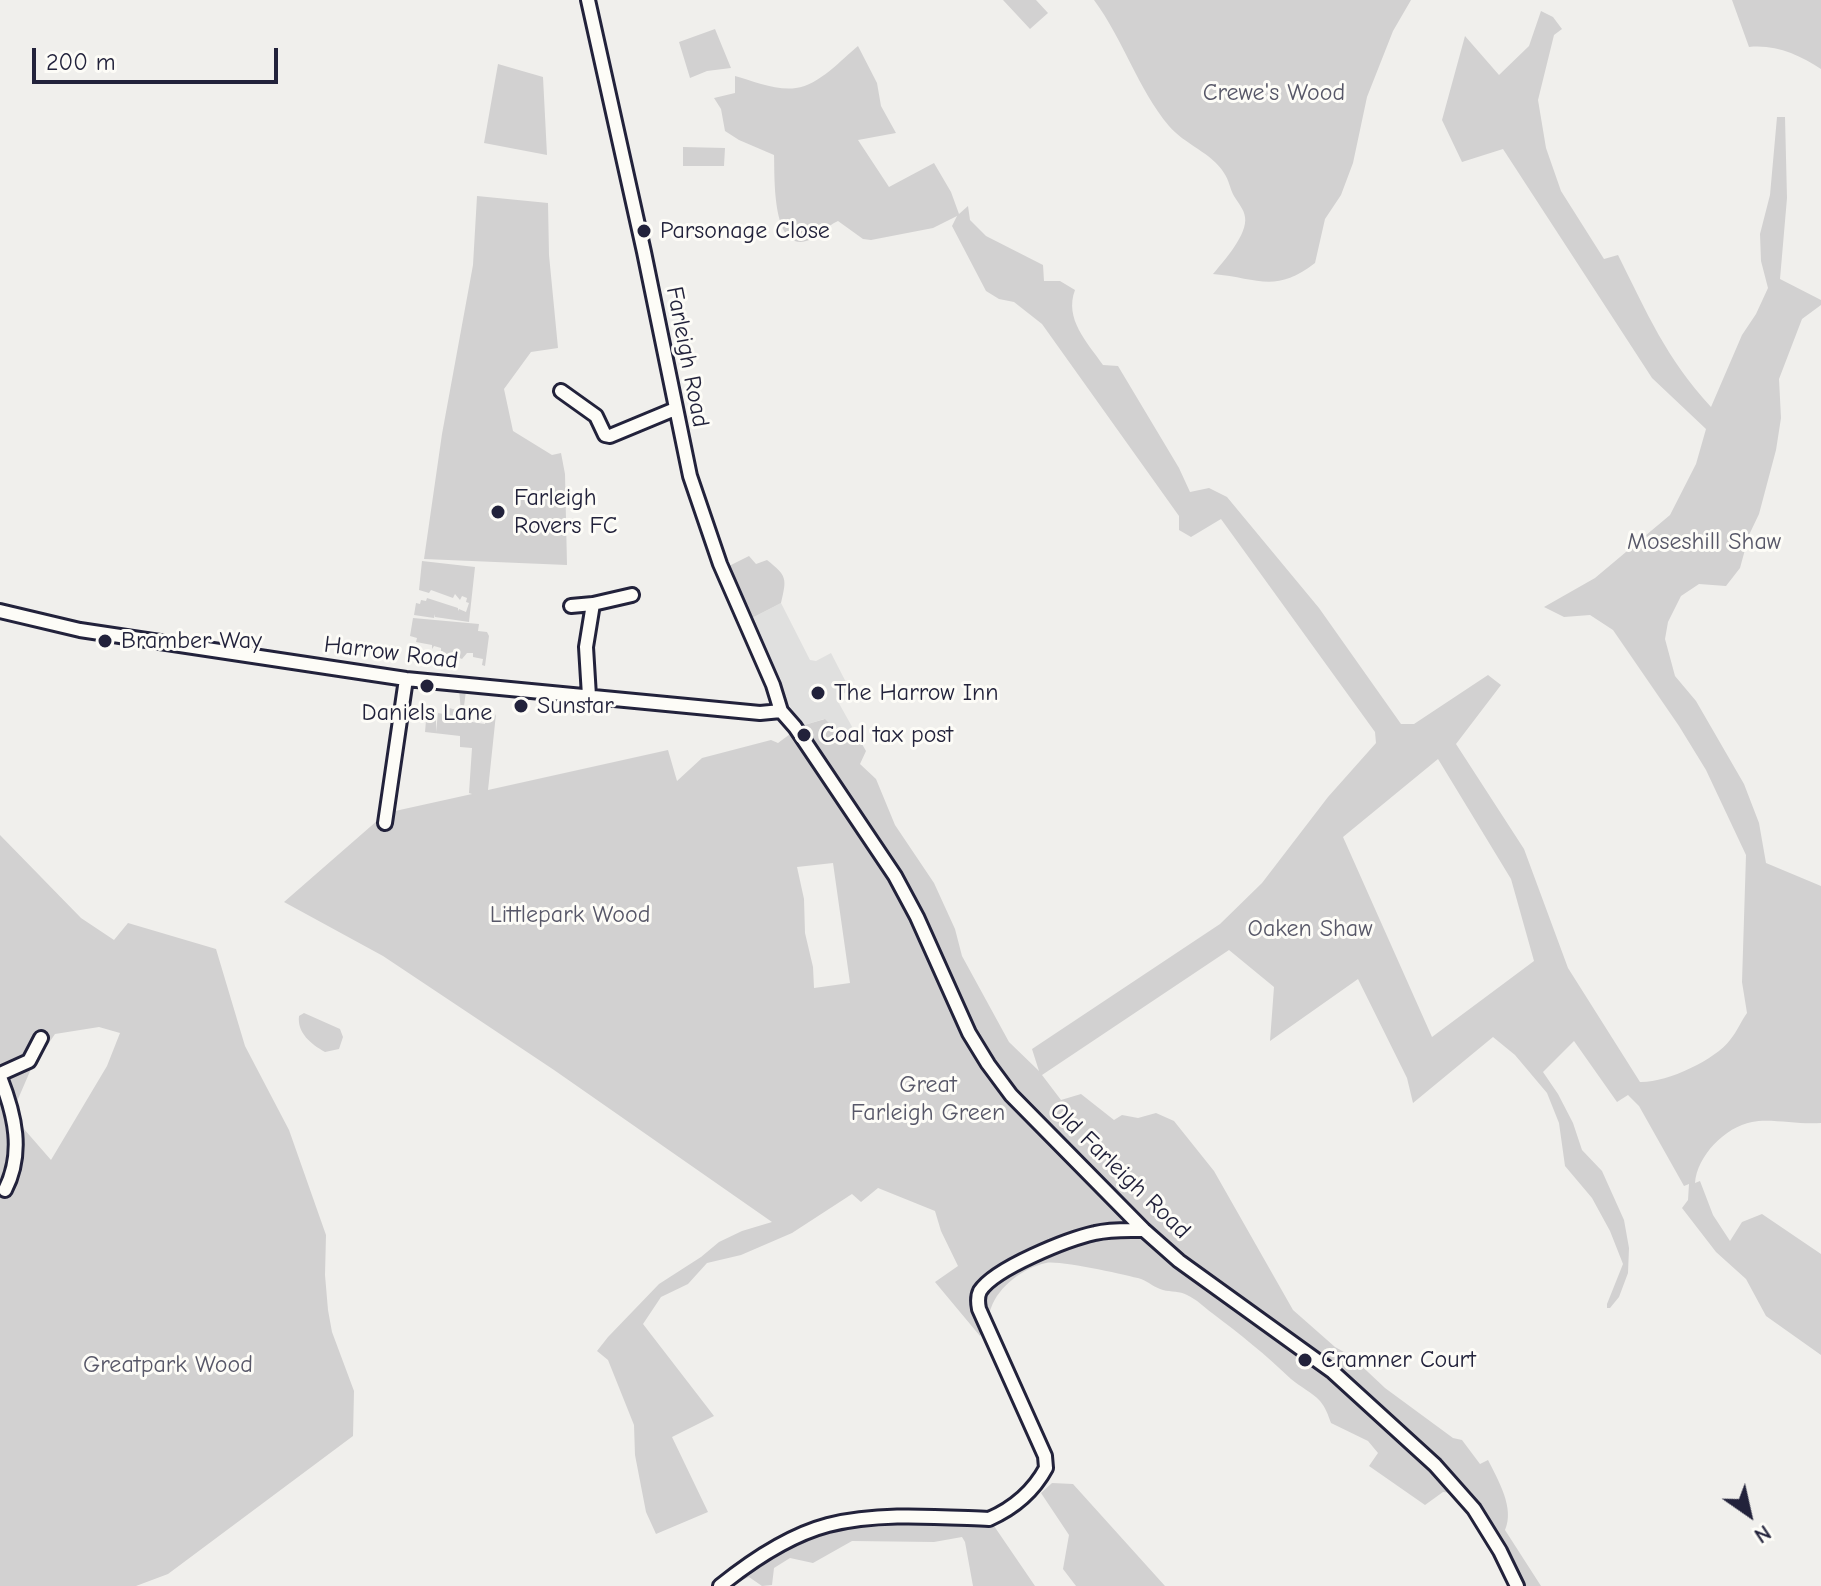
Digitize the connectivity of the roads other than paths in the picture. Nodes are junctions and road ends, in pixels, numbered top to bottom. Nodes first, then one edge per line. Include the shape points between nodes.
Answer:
1 (588, 0) edge
2 (561, 391) dead end
3 (675, 409) junction
4 (632, 595) dead end
5 (593, 604) junction
6 (571, 606) dead end
7 (0, 611) edge
8 (406, 679) junction
9 (583, 696) junction
10 (781, 711) junction
11 (385, 823) dead end
12 (41, 1038) dead end
13 (0, 1076) edge
14 (5, 1190) dead end
15 (1123, 1210) junction
16 (1120, 1230) junction
17 (1144, 1230) junction
18 (720, 1586) edge
19 (1517, 1586) edge

1 - 3 street, Farleigh Road
2 - 3 street via 596,416 610,436
3 - 10 street, Farleigh Road via 707,527
4 - 5 street
5 - 6 street
5 - 9 street
7 - 8 street, Harrow Road via 80,630
8 - 9 street, Harrow Road
8 - 11 street
9 - 10 street, Harrow Road
10 - 15 street, Old Farleigh Road via 895,876 988,1064 1011,1095
12 - 13 street via 29,1061
13 - 14 street via 16,1139
15 - 16 street
15 - 17 street, Old Farleigh Road
16 - 17 street
16 - 18 street via 1074,1238 1024,1260 980,1291 979,1309 1045,1456 1046,1468 1024,1497 989,1519 866,1518 826,1526 772,1550
17 - 19 street, Old Farleigh Road via 1333,1372 1435,1465 1474,1509

